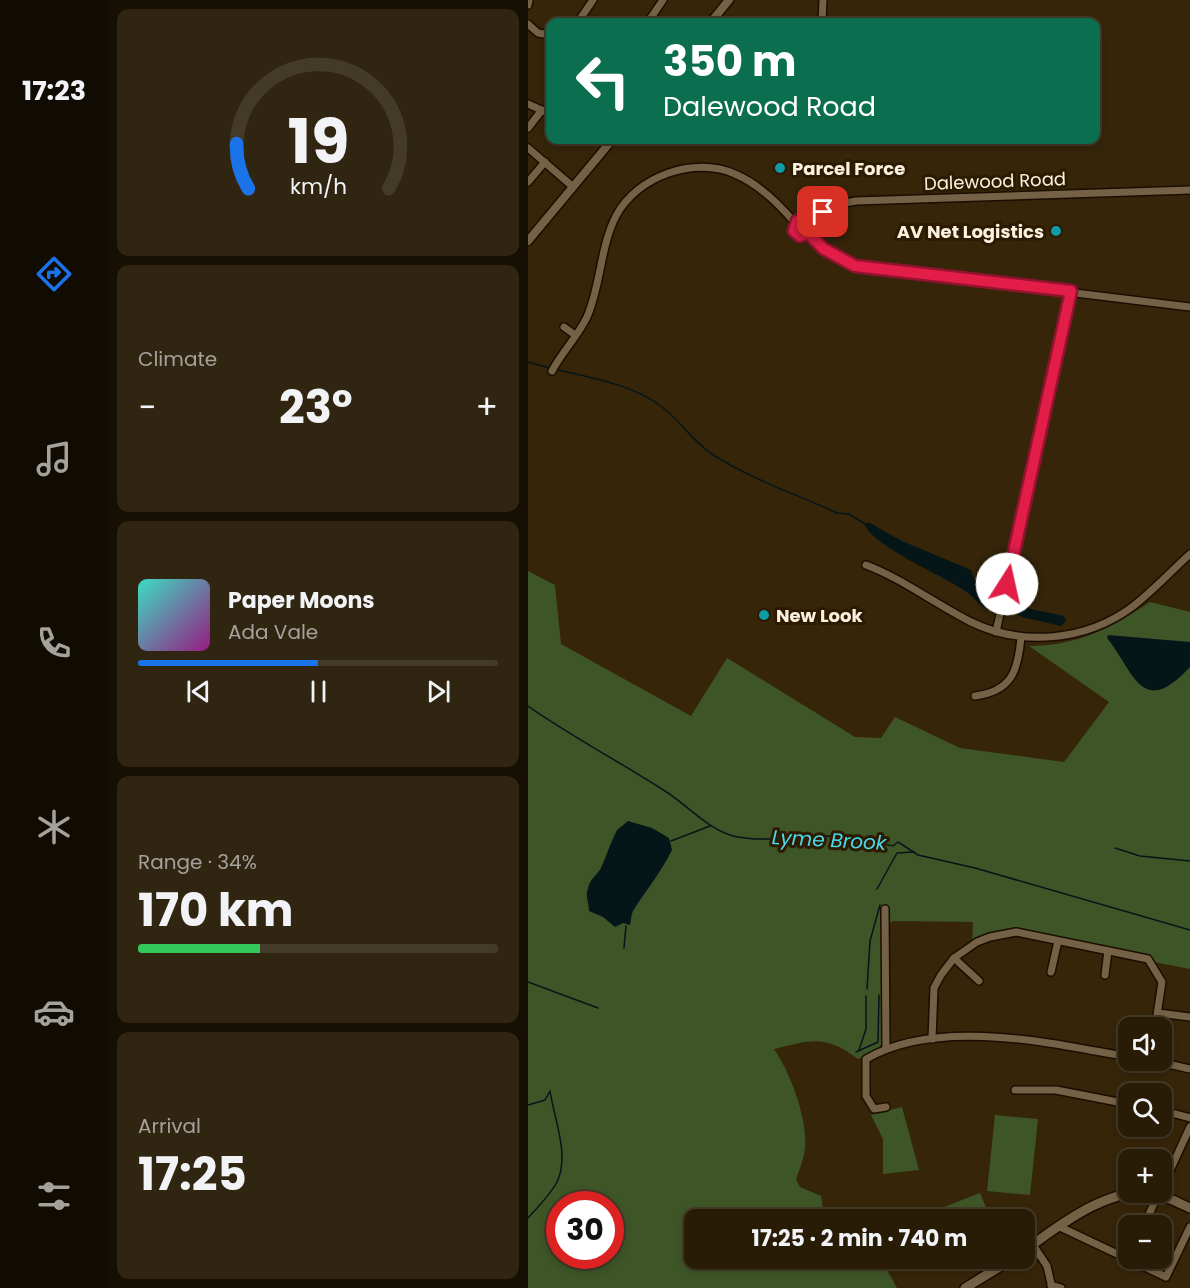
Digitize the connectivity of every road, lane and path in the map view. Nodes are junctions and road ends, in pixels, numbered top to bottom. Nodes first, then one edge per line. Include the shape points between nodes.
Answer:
1 (529, 0) edge
2 (593, 0) edge
3 (663, 0) edge
4 (729, 0) edge
5 (823, 0) edge
6 (528, 5) edge
7 (581, 18) edge
8 (651, 18) edge
9 (714, 18) edge
10 (822, 18) edge
11 (528, 24) edge
12 (546, 34) edge
13 (528, 104) edge
14 (542, 110) junction
15 (546, 112) edge
16 (528, 128) edge
17 (609, 144) edge
18 (528, 148) edge
19 (545, 162) junction
20 (528, 183) edge
21 (572, 186) junction
22 (1190, 190) edge
23 (807, 222) junction
24 (795, 223) junction
25 (808, 233) junction
26 (528, 241) edge
27 (1071, 291) junction
28 (1190, 307) edge
29 (564, 327) dead end
30 (576, 335) junction
31 (552, 371) dead end
32 (1190, 554) edge
33 (866, 565) dead end
34 (996, 632) junction
35 (1021, 637) junction
36 (975, 696) dead end
37 (885, 909) dead end
38 (1058, 941) junction
39 (1108, 951) junction
40 (954, 958) junction
41 (1051, 972) dead end
42 (1105, 975) dead end
43 (979, 981) dead end
44 (1158, 1013) junction
45 (1157, 1017) edge
46 (1190, 1017) edge
47 (932, 1039) junction
48 (886, 1048) junction
49 (1118, 1055) edge
50 (1172, 1065) edge
51 (1190, 1069) edge
52 (1015, 1090) dead end
53 (1118, 1102) edge
54 (886, 1107) dead end
55 (1172, 1113) edge
56 (1190, 1118) edge
57 (1190, 1127) edge
58 (1172, 1165) edge
59 (1118, 1198) edge
60 (1172, 1199) edge
61 (1190, 1208) edge
62 (1058, 1226) junction
63 (1190, 1227) edge
64 (1035, 1243) edge
65 (1035, 1254) edge
66 (1118, 1254) edge
67 (1172, 1264) edge
68 (996, 1269) edge
69 (1149, 1269) edge
70 (1170, 1269) edge
71 (1052, 1286) edge
72 (965, 1288) edge
73 (1061, 1288) edge

1 - 6 street
2 - 7 street
3 - 8 street
4 - 9 street
5 - 10 street
11 - 12 street
13 - 14 street
14 - 15 street
14 - 16 street
17 - 21 street
18 - 19 street
19 - 20 street
19 - 21 street
21 - 26 street
22 - 23 street, Dalewood Road via 856,201 834,206
23 - 24 street, Dalewood Road
23 - 25 street
24 - 25 street via 797,234
24 - 30 street via 756,186 719,169 691,168 643,184 615,217 597,292
25 - 27 street via 824,249 855,266
27 - 28 street
27 - 34 street
29 - 30 street
30 - 31 street
32 - 35 street via 1134,606 1108,621 1078,633
33 - 34 street
34 - 35 street
35 - 36 street via 1018,664 1011,678 1000,689
37 - 48 street
38 - 39 street
38 - 40 street via 1016,932 977,942
38 - 41 street
39 - 42 street
39 - 44 street via 1148,959 1162,982
40 - 43 street
40 - 47 street via 934,988
44 - 45 street
44 - 46 street
47 - 48 street
47 - 49 street via 994,1038
48 - 54 street via 866,1059 866,1096 874,1109
50 - 51 street
52 - 53 street via 1056,1090
55 - 56 street
57 - 58 street
59 - 62 main road via 1086,1209
60 - 61 main road
62 - 64 main road
62 - 66 street
63 - 67 street
65 - 71 street via 1047,1266
68 - 72 main road
69 - 70 street via 1166,1277
71 - 73 street

